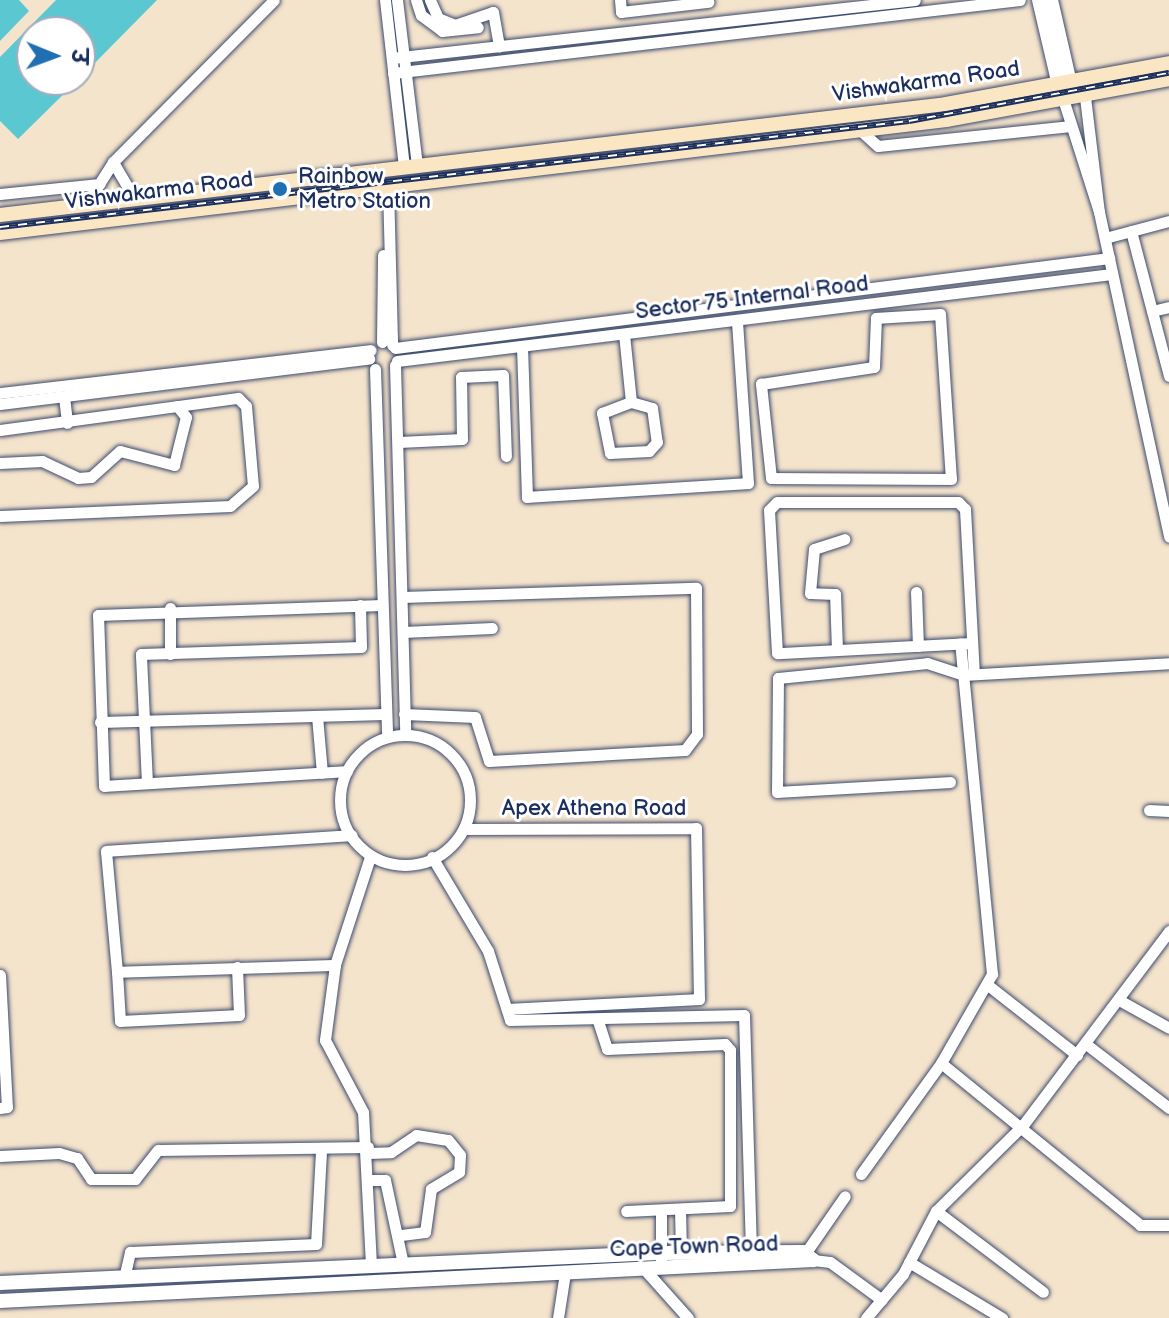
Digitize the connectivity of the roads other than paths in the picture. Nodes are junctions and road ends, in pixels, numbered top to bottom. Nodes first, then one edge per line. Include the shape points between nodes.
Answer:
1 (274, 0) edge
2 (385, 0) edge
3 (397, 0) edge
4 (416, 0) edge
5 (430, 0) edge
6 (620, 0) edge
7 (915, 0) edge
8 (1039, 0) edge
9 (1051, 0) edge
10 (708, 1) edge
11 (1014, 1) edge
12 (884, 6) edge
13 (711, 23) junction
14 (479, 25) junction
15 (497, 25) junction
16 (608, 34) junction
17 (499, 46) junction
18 (483, 47) junction
19 (609, 47) junction
20 (398, 57) junction
21 (1169, 63) edge
22 (400, 72) junction
23 (1169, 79) edge
24 (1064, 84) junction
25 (1085, 97) junction
26 (1064, 102) junction
27 (1071, 126) junction
28 (860, 130) junction
29 (687, 134) junction
30 (654, 138) junction
31 (692, 150) junction
32 (657, 154) junction
33 (113, 162) junction
34 (410, 166) junction
35 (99, 184) junction
36 (385, 187) junction
37 (36, 190) junction
38 (0, 194) edge
39 (134, 198) junction
40 (87, 203) junction
41 (38, 210) junction
42 (1099, 212) junction
43 (0, 215) edge
44 (1169, 221) edge
45 (1131, 231) junction
46 (0, 233) edge
47 (1105, 238) junction
48 (1109, 258) junction
49 (1112, 274) junction
50 (874, 303) junction
51 (1169, 307) edge
52 (1152, 311) junction
53 (876, 318) junction
54 (737, 320) junction
55 (624, 334) junction
56 (390, 345) junction
57 (522, 346) junction
58 (459, 353) junction
59 (372, 359) junction
60 (396, 363) junction
61 (1169, 376) edge
62 (461, 377) junction
63 (0, 393) edge
64 (64, 397) junction
65 (631, 402) junction
66 (0, 404) edge
67 (177, 406) junction
68 (67, 423) junction
69 (0, 430) edge
70 (399, 442) junction
71 (506, 456) dead end
72 (0, 463) edge
73 (0, 516) edge
74 (1169, 537) edge
75 (400, 538) junction
76 (381, 539) junction
77 (844, 539) dead end
78 (916, 592) dead end
79 (402, 597) junction
80 (360, 605) junction
81 (382, 605) junction
82 (170, 608) junction
83 (492, 628) dead end
84 (403, 632) junction
85 (965, 643) junction
86 (918, 646) junction
87 (837, 650) junction
88 (170, 654) junction
89 (1169, 663) edge
90 (969, 674) junction
91 (385, 714) junction
92 (404, 714) junction
93 (317, 716) junction
94 (144, 721) junction
95 (100, 722) junction
96 (405, 734) junction
97 (387, 737) junction
98 (347, 771) junction
99 (322, 773) junction
100 (950, 782) dead end
101 (147, 783) junction
102 (1149, 810) dead end
103 (1169, 811) edge
104 (466, 829) junction
105 (351, 835) junction
106 (370, 857) junction
107 (432, 857) junction
108 (1169, 931) edge
109 (335, 965) junction
110 (237, 967) junction
111 (117, 972) junction
112 (0, 975) edge
113 (989, 986) junction
114 (1119, 1000) junction
115 (1, 1001) edge
116 (507, 1009) junction
117 (598, 1021) junction
118 (1169, 1028) edge
119 (1086, 1044) junction
120 (1077, 1055) junction
121 (941, 1063) junction
122 (0, 1108) edge
123 (1169, 1108) edge
124 (1023, 1125) junction
125 (368, 1150) junction
126 (321, 1151) junction
127 (0, 1156) edge
128 (861, 1174) dead end
129 (369, 1180) junction
130 (845, 1196) dead end
131 (680, 1209) junction
132 (661, 1210) junction
133 (626, 1211) dead end
134 (936, 1211) junction
135 (1169, 1225) edge
136 (401, 1235) junction
137 (751, 1252) junction
138 (661, 1253) junction
139 (681, 1253) junction
140 (806, 1259) junction
141 (909, 1262) junction
142 (403, 1264) junction
143 (371, 1265) junction
144 (653, 1270) junction
145 (565, 1273) junction
146 (124, 1278) junction
147 (0, 1283) edge
148 (1043, 1292) dead end
149 (882, 1300) junction
150 (0, 1301) edge
151 (558, 1318) edge
152 (688, 1318) edge
153 (866, 1318) edge
154 (1002, 1318) edge

1 - 33 street
2 - 20 street
3 - 20 street
4 - 14 street via 421,15 442,31 463,34
5 - 14 street via 446,22
6 - 10 street via 621,12
7 - 12 street
8 - 24 street
9 - 24 street
10 - 13 street
11 - 12 street
12 - 13 street
12 - 19 street
13 - 16 street
14 - 15 street
14 - 15 street via 489,10
14 - 18 street
15 - 17 street
16 - 17 street
16 - 19 street
17 - 18 street
18 - 20 street
19 - 22 street
20 - 22 street
21 - 24 main road, Vishwakarma Road
22 - 34 street
23 - 25 main road, Vishwakarma Road
24 - 29 main road, Vishwakarma Road
25 - 26 main road, Vishwakarma Road
25 - 42 street
26 - 27 street
26 - 28 main road, Vishwakarma Road
27 - 28 street via 878,146
27 - 42 street
28 - 31 main road, Vishwakarma Road
29 - 30 main road, Vishwakarma Road
29 - 31 main road
30 - 32 main road
30 - 34 main road, Vishwakarma Road
31 - 32 main road, Vishwakarma Road
32 - 36 main road, Vishwakarma Road
33 - 35 street
33 - 39 street
34 - 39 main road, Vishwakarma Road
35 - 37 street
35 - 40 street
36 - 46 main road, Vishwakarma Road
36 - 56 street
37 - 38 street
37 - 41 street
39 - 40 main road, Vishwakarma Road
40 - 41 main road, Vishwakarma Road
41 - 43 main road, Vishwakarma Road
42 - 47 street
44 - 45 street
45 - 47 street
45 - 52 street
47 - 48 street
48 - 49 street
48 - 56 street, Sector 75 Internal Road
49 - 50 street, Sector 75 Internal Road
49 - 74 street
50 - 53 street
50 - 54 street, Sector 75 Internal Road
51 - 52 street
52 - 61 street
53 - 53 street via 940,314 951,479 774,481 761,384 874,367
54 - 55 street, Sector 75 Internal Road
54 - 57 street via 748,483 527,497
55 - 57 street, Sector 75 Internal Road
55 - 65 street
56 - 59 street
56 - 60 street
57 - 58 street, Sector 75 Internal Road
58 - 60 street, Sector 75 Internal Road
58 - 62 street
59 - 60 street, Sector 75 Internal Road
59 - 63 street
59 - 64 street
59 - 76 street
60 - 70 street
62 - 70 street via 462,439
62 - 71 street via 503,375
64 - 66 street
64 - 68 street
65 - 65 street via 652,408 657,442 649,451 610,453 602,413
67 - 68 street
67 - 72 street via 186,417 174,465 120,451 91,477 78,478 42,461
67 - 73 street via 226,396 246,406 253,486 239,503
68 - 69 street
70 - 75 street
75 - 76 street
75 - 79 street
76 - 81 street
77 - 87 street via 814,549 810,593 835,594
78 - 86 street
79 - 84 street
79 - 92 street via 696,588 697,734 685,750 489,761 475,717
80 - 81 street
80 - 82 street
80 - 88 street via 361,647
81 - 91 street
82 - 88 street
82 - 95 street via 98,615
83 - 84 street
84 - 92 street
85 - 86 street
85 - 87 street via 965,509 958,502 777,502 769,510 777,653
85 - 90 street
86 - 87 street
88 - 94 street via 141,654
89 - 90 street
90 - 100 street via 927,663 778,678 777,792
90 - 113 street
91 - 93 street
91 - 97 street
92 - 96 street
93 - 94 street
93 - 99 street
94 - 95 street
94 - 101 street
95 - 101 street via 104,786
96 - 97 street
96 - 104 street via 435,741 462,768 470,796
97 - 98 street via 364,747
98 - 99 street
98 - 105 street via 339,811
99 - 101 street
102 - 103 street
104 - 107 street
104 - 116 street, Apex Athena Road via 696,828 699,999
105 - 106 street
105 - 111 street via 106,851
106 - 107 street via 399,863
106 - 109 street
107 - 116 street via 488,951
108 - 114 street
109 - 110 street
109 - 125 street via 325,1040 363,1112
110 - 111 street
110 - 111 street via 239,1015 120,1021
112 - 115 street
113 - 120 street
113 - 121 street
114 - 118 street
114 - 119 street
115 - 122 street via 7,1107
116 - 117 street via 517,1022
117 - 131 street via 607,1049 729,1047 733,1202
117 - 137 street via 744,1015
119 - 120 street
119 - 123 street
120 - 124 street
121 - 124 street
121 - 128 street
124 - 134 street
124 - 135 street via 1140,1225
125 - 126 street
125 - 129 street
125 - 136 street via 391,1152 416,1135 448,1140 460,1155 459,1172 431,1189 425,1232
126 - 127 street via 313,1145 158,1150 141,1176 128,1179 91,1179 77,1158 59,1153
126 - 146 street via 316,1244 130,1252
129 - 136 street via 385,1180 386,1207
129 - 143 street
130 - 140 street
131 - 132 street
131 - 139 street
132 - 133 street
132 - 138 street
134 - 141 street
134 - 148 street
136 - 142 street
137 - 139 street, Cape Town Road
137 - 140 street, Cape Town Road
138 - 139 street, Cape Town Road
138 - 142 street, Cape Town Road
138 - 144 street
140 - 144 street, Cape Town Road
140 - 149 street via 830,1262
141 - 149 street
141 - 154 street
142 - 143 street, Cape Town Road
143 - 146 street, Cape Town Road
144 - 145 street, Cape Town Road
144 - 152 street
145 - 150 street, Cape Town Road
145 - 151 street
146 - 147 street, Cape Town Road
149 - 153 street

